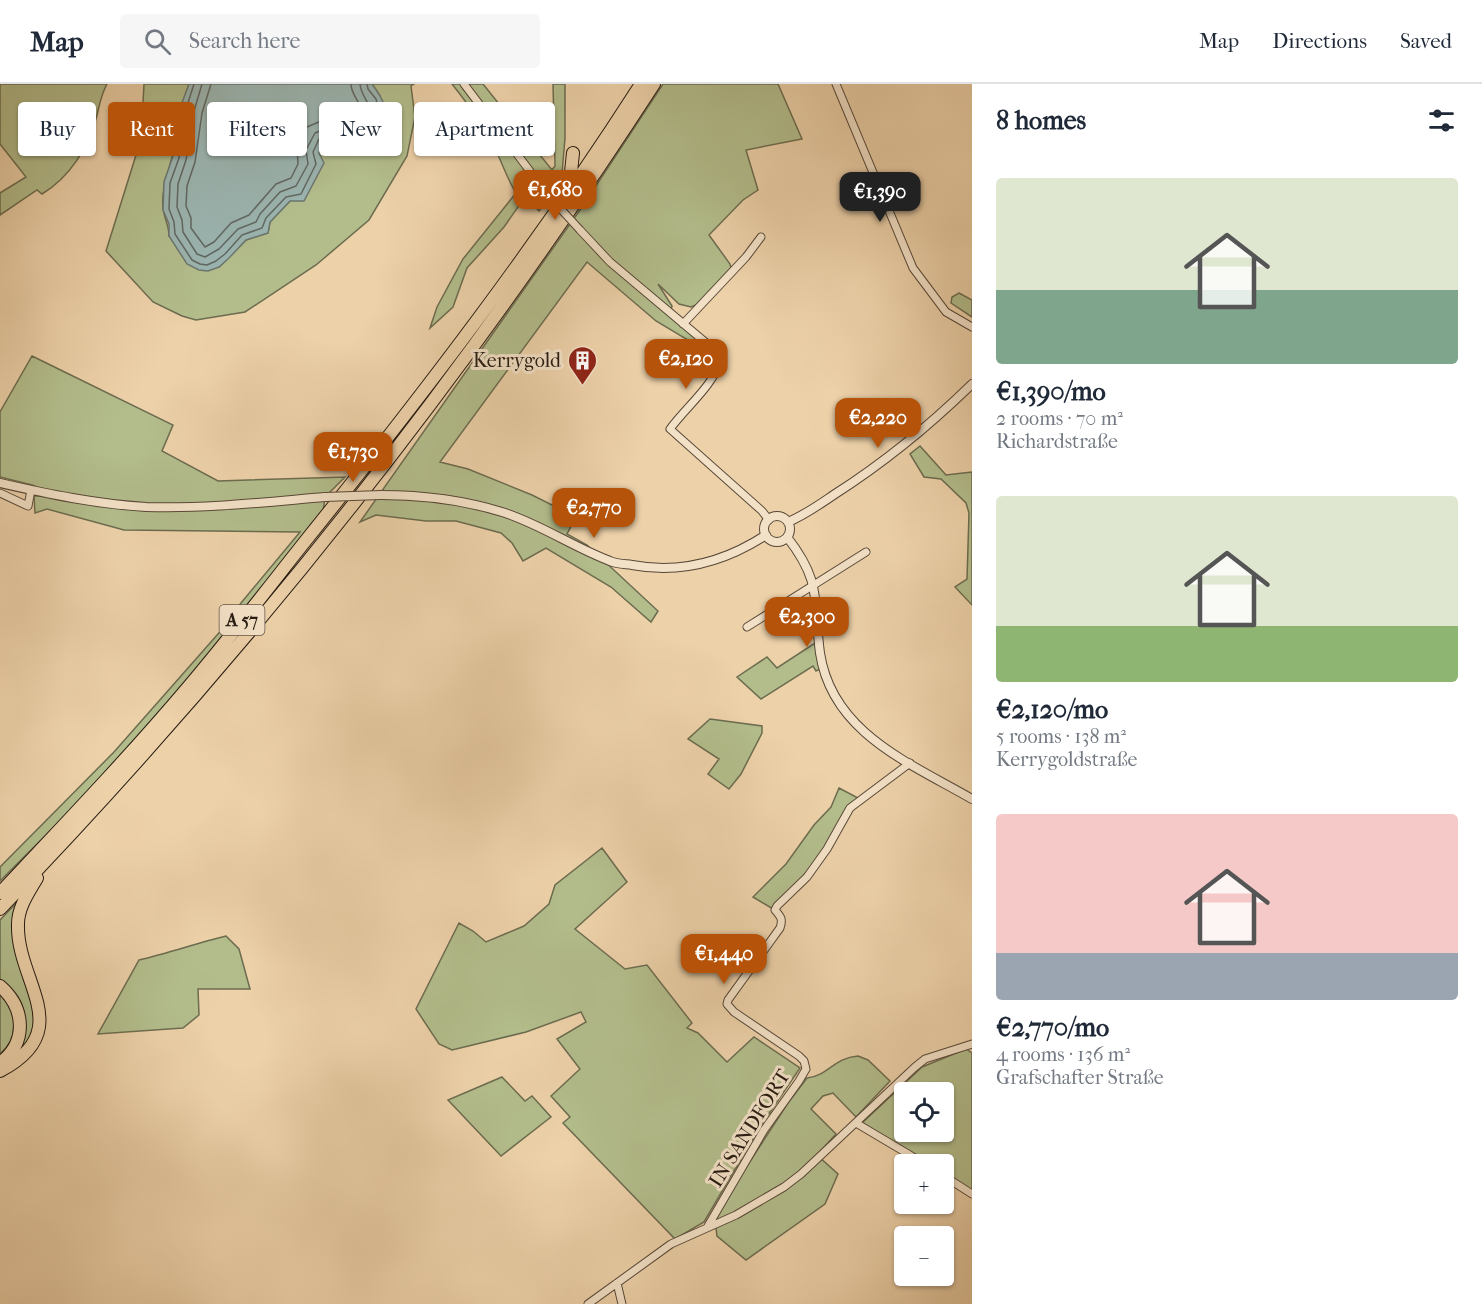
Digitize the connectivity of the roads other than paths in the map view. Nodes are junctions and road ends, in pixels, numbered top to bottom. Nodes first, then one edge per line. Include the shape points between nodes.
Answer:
1 (464, 84) edge
2 (640, 84) edge
3 (654, 84) edge
4 (837, 84) edge
5 (573, 153) dead end
6 (537, 236) junction
7 (761, 237) dead end
8 (683, 324) junction
9 (972, 327) edge
10 (972, 384) edge
11 (0, 483) edge
12 (32, 490) junction
13 (0, 493) edge
14 (769, 520) junction
15 (788, 522) junction
16 (766, 535) junction
17 (787, 537) junction
18 (866, 552) dead end
19 (814, 585) junction
20 (747, 627) dead end
21 (910, 763) junction
22 (972, 799) edge
23 (50, 857) junction
24 (0, 893) edge
25 (0, 909) edge
26 (0, 986) edge
27 (972, 1044) edge
28 (0, 1063) edge
29 (0, 1071) edge
30 (856, 1123) junction
31 (908, 1154) edge
32 (954, 1182) edge
33 (972, 1194) edge
34 (708, 1226) junction
35 (617, 1282) junction
36 (588, 1304) edge
37 (622, 1304) edge

1 - 8 street, bridge via 548,195 610,262
2 - 6 highway, A 57
3 - 23 highway, A 57 via 530,268 347,513 184,709
4 - 9 street via 913,268 946,312
5 - 6 highway via 568,183
6 - 24 highway, A 57 via 399,425 196,677
7 - 8 street
8 - 14 street via 721,360 712,380 670,429
10 - 15 street via 945,411 863,476
11 - 12 street
12 - 13 street via 28,506
12 - 16 street, bridge via 117,505 171,507 325,497 427,496 503,513 612,562 661,568 712,561
14 - 15 street via 779,516
14 - 16 street
15 - 17 street
16 - 17 street via 779,542
17 - 19 street via 806,563
18 - 19 street
19 - 20 street
19 - 21 street via 820,653 836,699 854,724
21 - 22 street
21 - 34 street, IN SANDFORT via 850,808 812,871 777,906 775,910 783,921 780,928 728,1000 734,1012 799,1056 806,1069 764,1130
23 - 25 highway, A 57
23 - 29 highway via 23,902 18,925 40,1014 38,1030 28,1050
26 - 28 highway via 15,1003 20,1028 11,1053
27 - 30 street via 925,1059
30 - 31 street
30 - 34 street via 784,1187
32 - 33 street
34 - 35 street via 672,1244
35 - 36 street
35 - 37 street

